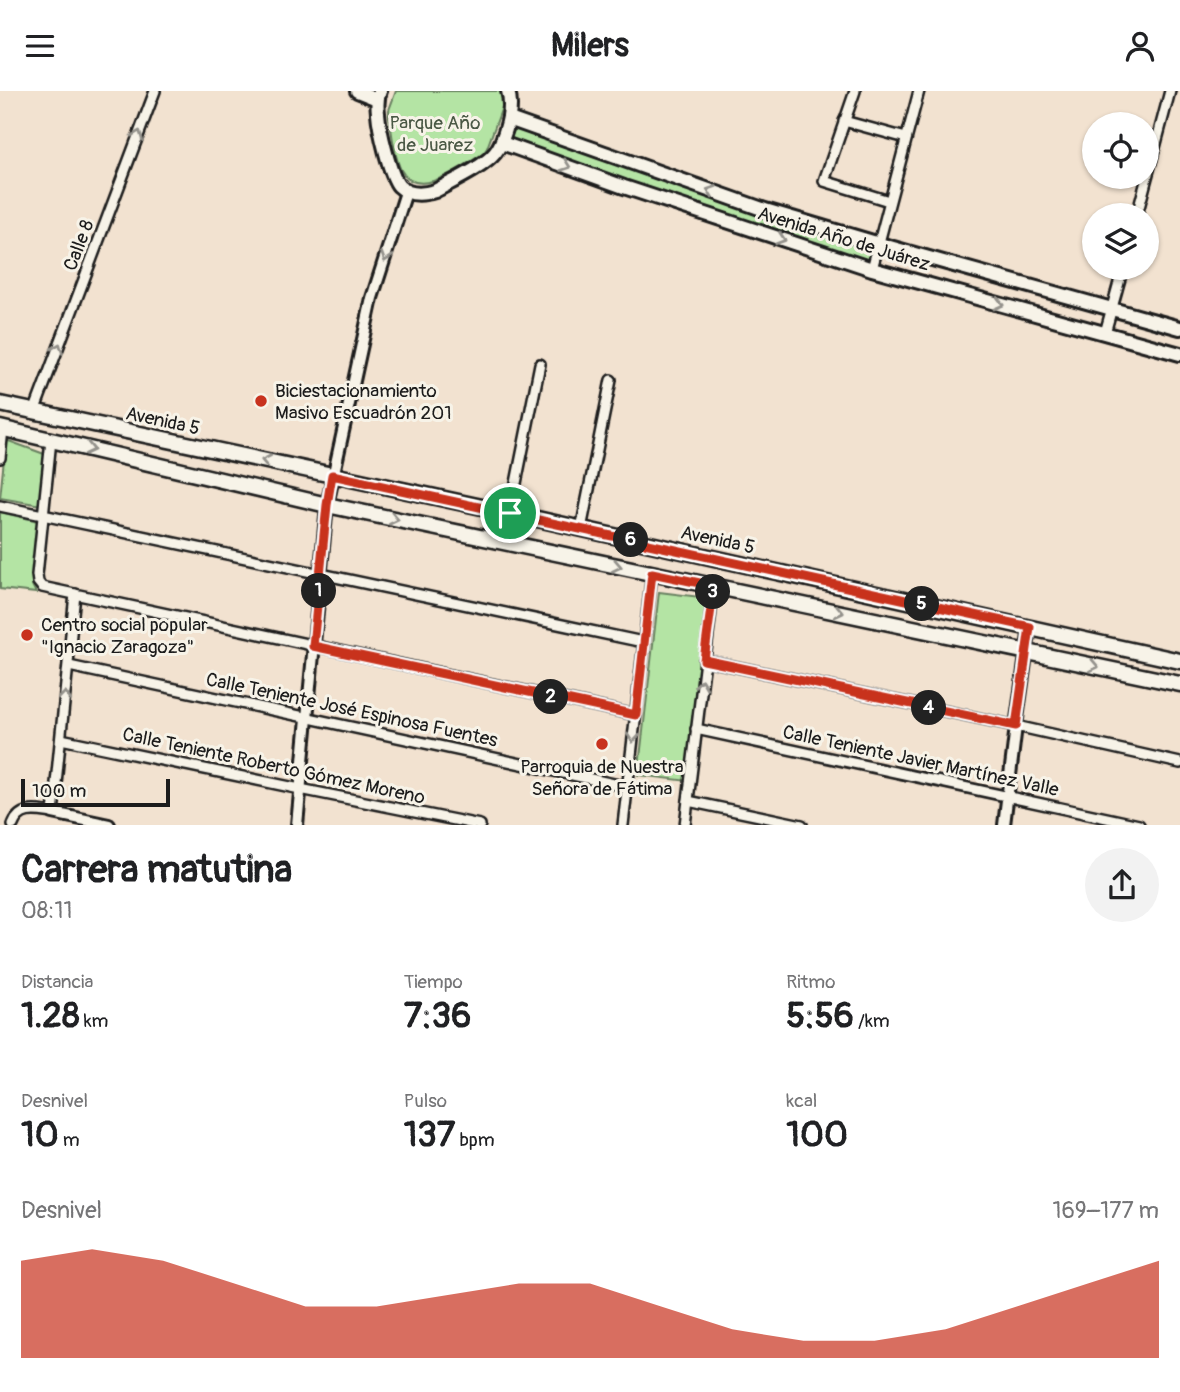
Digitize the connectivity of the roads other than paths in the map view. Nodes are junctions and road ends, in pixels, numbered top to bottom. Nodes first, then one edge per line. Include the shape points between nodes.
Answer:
1 (155, 91) edge
2 (357, 91) edge
3 (508, 91) edge
4 (855, 91) edge
5 (919, 91) edge
6 (1171, 91) edge
7 (379, 95) edge
8 (509, 118) junction
9 (844, 121) junction
10 (905, 138) junction
11 (502, 143) junction
12 (406, 192) junction
13 (889, 201) junction
14 (1140, 203) edge
15 (878, 244) junction
16 (872, 269) junction
17 (1120, 280) edge
18 (1112, 309) junction
19 (1180, 328) edge
20 (1105, 333) junction
21 (1180, 354) edge
22 (540, 364) dead end
23 (611, 380) dead end
24 (0, 404) edge
25 (34, 412) junction
26 (1, 428) edge
27 (51, 440) junction
28 (0, 459) edge
29 (332, 475) junction
30 (327, 505) junction
31 (0, 506) edge
32 (510, 513) junction
33 (44, 515) junction
34 (581, 529) junction
35 (652, 573) junction
36 (321, 574) junction
37 (714, 586) junction
38 (75, 594) junction
39 (1030, 627) junction
40 (643, 642) junction
41 (313, 646) junction
42 (1027, 652) junction
43 (704, 660) junction
44 (1180, 661) edge
45 (69, 666) junction
46 (1180, 684) edge
47 (636, 715) junction
48 (307, 718) junction
49 (1016, 726) junction
50 (696, 729) junction
51 (61, 739) junction
52 (1180, 763) edge
53 (628, 787) junction
54 (300, 789) junction
55 (1007, 796) junction
56 (688, 801) junction
57 (53, 813) junction
58 (762, 821) edge
59 (13, 825) edge
60 (109, 825) edge
61 (297, 825) edge
62 (480, 825) edge
63 (623, 825) edge
64 (685, 825) edge
65 (802, 825) edge
66 (1004, 825) edge
67 (1139, 825) edge

25 -> 1 street, Calle 8
2 - 7 main road
3 - 8 main road
4 - 9 street
5 - 10 street
6 - 14 street
7 - 12 main road via 378,114 392,176
8 - 11 main road
15 -> 8 main road, Avenida Año de Juárez via 765,210
9 - 10 street
9 - 13 street via 824,181
10 - 13 street
11 - 12 main road via 488,160 435,191
11 -> 16 main road, Avenida Año de Juárez
12 -> 29 street via 372,298
13 - 15 street
15 - 16 street
15 - 18 main road, Avenida Año de Juárez
16 -> 20 main road, Avenida Año de Juárez
17 - 18 street
18 - 19 main road, Avenida Año de Juárez
18 - 20 street
20 - 21 main road, Avenida Año de Juárez
22 - 32 street
23 - 34 street
24 - 25 main road, Avenida 5
29 -> 25 main road, Avenida 5
26 - 27 main road
26 - 28 street
27 -> 30 main road
27 - 33 street
29 - 30 street
29 - 32 main road, Avenida 5
30 -> 35 main road
30 - 36 street
31 - 33 street
32 - 34 main road, Avenida 5
33 - 36 street
33 - 38 street via 38,582 42,587
34 - 39 main road, Avenida 5
35 - 37 main road
35 - 40 street
36 - 40 street
36 - 41 street
37 -> 42 main road
37 - 43 street
38 - 41 street
38 - 45 street
39 - 42 street
39 - 44 main road, Avenida 5
40 - 47 street
41 - 47 street
41 - 48 street
42 -> 46 main road
42 - 49 street
43 - 49 street
50 -> 43 street
45 - 48 street, Calle Teniente José Espinosa Fuentes
51 -> 45 street
47 -> 53 street
48 - 53 street, Calle Teniente José Espinosa Fuentes
48 - 54 street
49 - 52 street
49 - 55 street
50 - 55 street, Calle Teniente Javier Martínez Valle
50 - 56 street
51 - 54 street, Calle Teniente Roberto Gómez Moreno
51 - 57 street
53 - 63 street
54 - 61 street
54 - 62 street, Calle Teniente Roberto Gómez Moreno
55 - 66 street
55 - 67 street, Calle Teniente Javier Martínez Valle
56 - 58 street
56 - 64 street
57 - 59 street via 31,810
57 - 60 street
58 - 65 street

